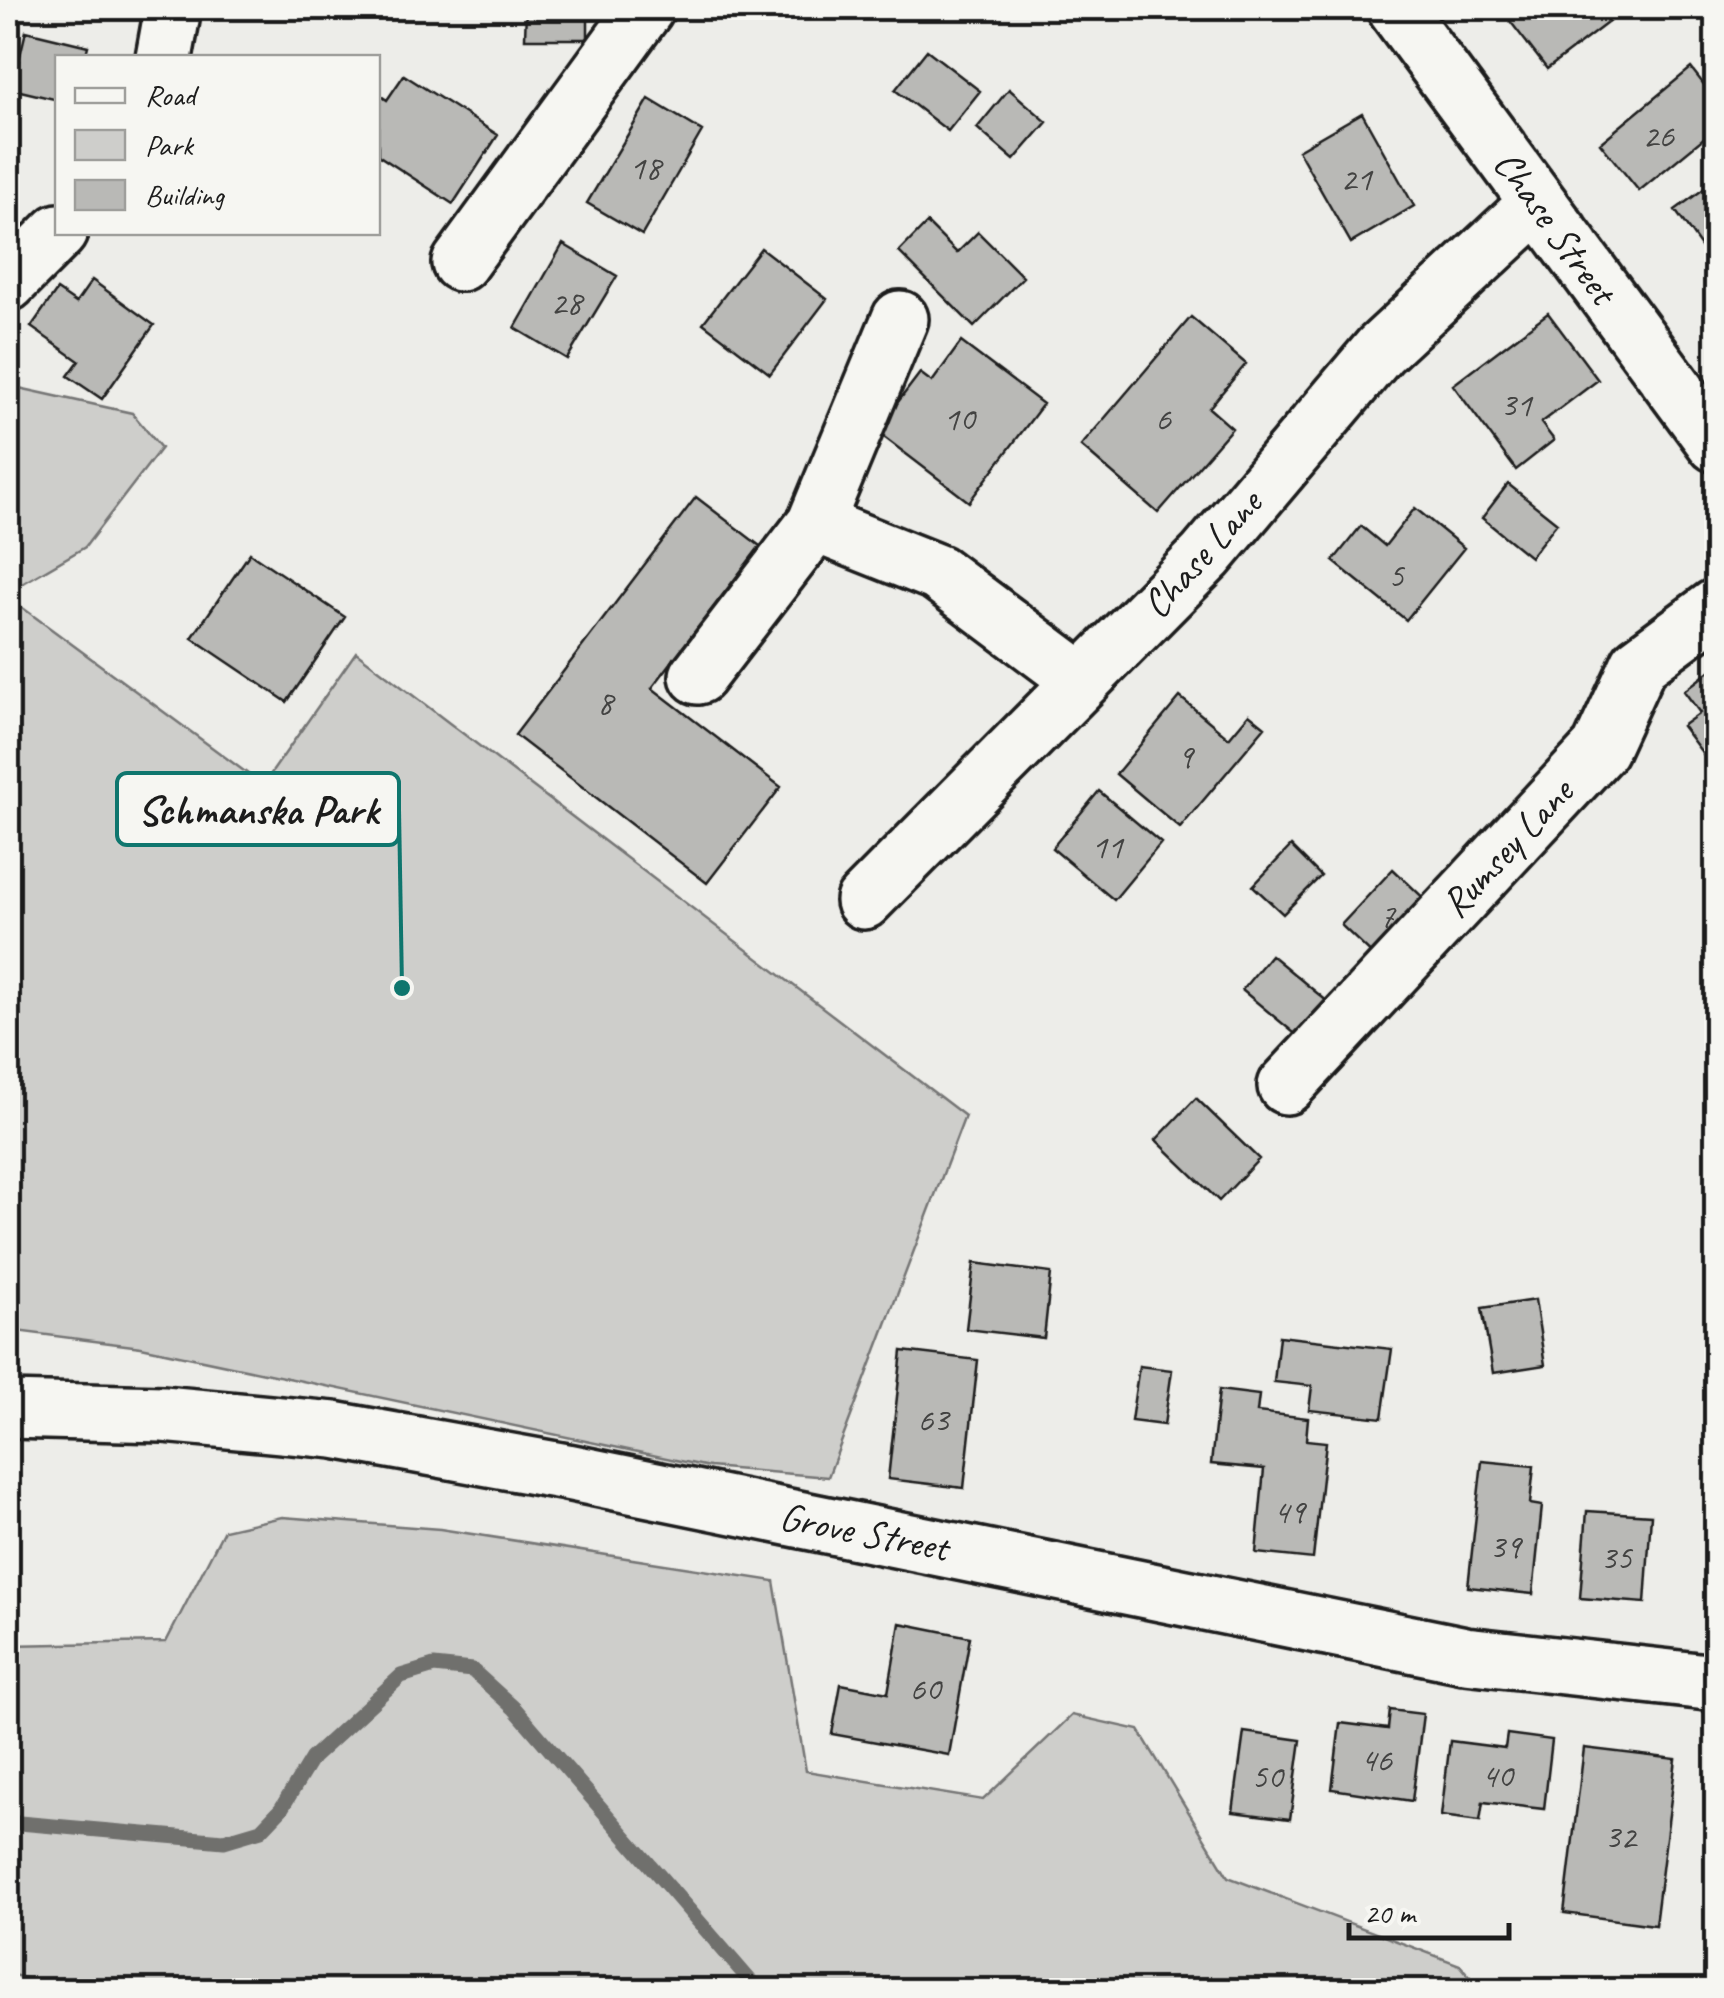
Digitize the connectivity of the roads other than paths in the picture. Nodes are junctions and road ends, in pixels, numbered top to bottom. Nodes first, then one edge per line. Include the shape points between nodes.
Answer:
1 (173, 8) edge
2 (646, 8) edge
3 (1394, 8) edge
4 (165, 55) edge
5 (1537, 204) junction
6 (57, 235) edge
7 (460, 263) dead end
8 (8, 283) edge
9 (900, 318) dead end
10 (1716, 444) edge
11 (814, 524) junction
12 (1716, 607) edge
13 (698, 676) dead end
14 (1082, 681) junction
15 (864, 901) dead end
16 (1286, 1086) dead end
17 (8, 1410) edge
18 (1716, 1683) edge

1 - 4 street
2 - 7 street
3 - 5 street, Chase Street
5 - 10 street, Chase Street
5 - 14 street, Chase Lane via 1380,350 1206,556
6 - 8 street
9 - 11 street
11 - 13 street
11 - 14 street via 938,573
12 - 16 street, Rumsey Lane via 1639,664 1600,749
14 - 15 street, Chase Lane
17 - 18 street, Grove Street via 163,1414 334,1430 1465,1655

